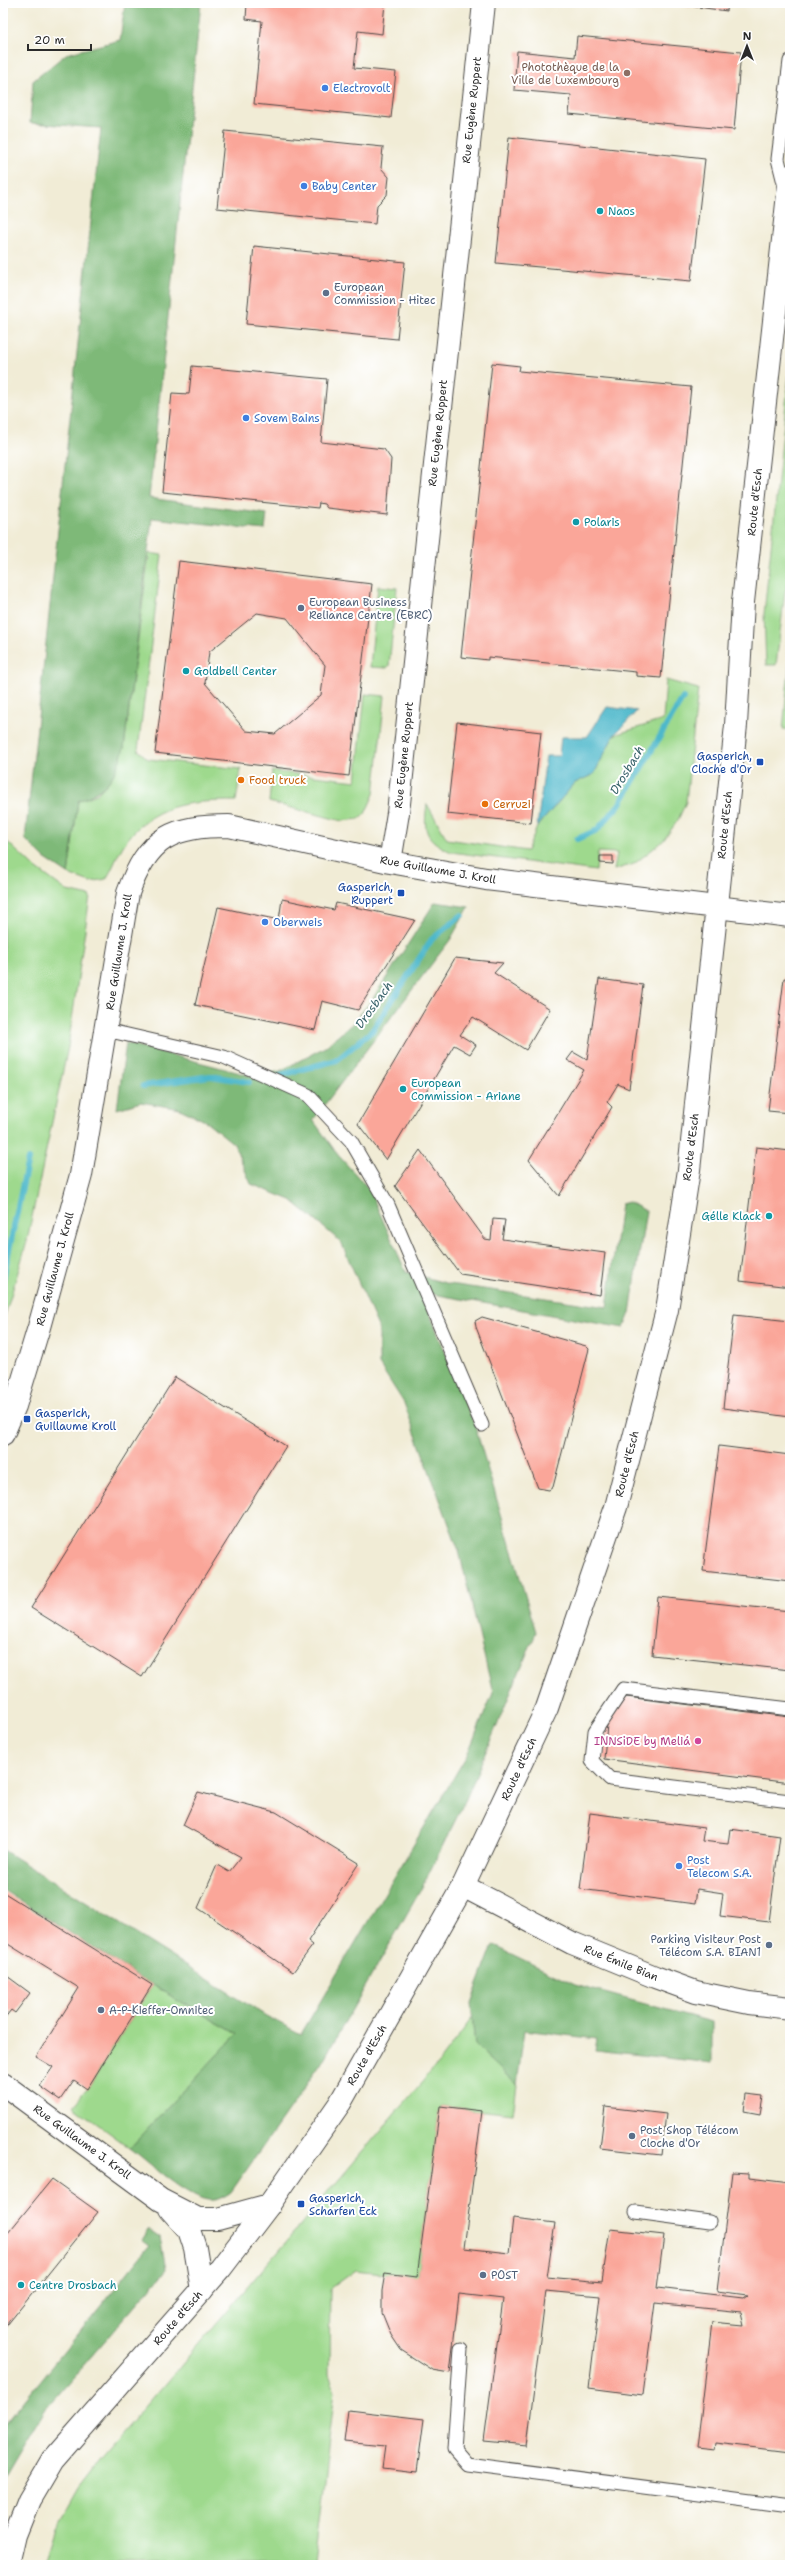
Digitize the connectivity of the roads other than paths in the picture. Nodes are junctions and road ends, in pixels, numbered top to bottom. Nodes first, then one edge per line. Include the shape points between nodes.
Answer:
1 (484, 3) edge
2 (790, 61) edge
3 (790, 176) edge
4 (789, 196) edge
5 (390, 862) junction
6 (716, 907) junction
7 (790, 916) edge
8 (106, 1030) junction
9 (482, 1425) dead end
10 (3, 1434) edge
11 (790, 1709) edge
12 (790, 1801) edge
13 (463, 1886) junction
14 (790, 2008) edge
15 (3, 2084) edge
16 (161, 2200) junction
17 (268, 2205) junction
18 (636, 2212) dead end
19 (709, 2222) dead end
20 (202, 2290) junction
21 (461, 2349) dead end
22 (790, 2506) edge
23 (8, 2565) edge

1 - 5 street, Rue Eugène Ruppert via 398,813
2 - 4 lane, Route d'Esch via 778,159
3 - 4 street, Route d'Esch
4 - 6 street, Route d'Esch via 743,602 736,725
5 - 6 street, Rue Guillaume J. Kroll via 486,879
5 - 8 street, Rue Guillaume J. Kroll via 229,826 179,830 145,856 128,893
6 - 7 street, Rue Guillaume J. Kroll
6 - 13 street, Route d'Esch via 689,1170 665,1318 616,1506 547,1708
8 - 9 lane via 224,1057 308,1095 351,1141 388,1205
8 - 10 street, Rue Guillaume J. Kroll via 81,1175 39,1327 15,1406
11 - 12 lane via 623,1689 595,1731 592,1761 610,1779
13 - 14 street, Rue Émile Bian via 572,1943 655,1977 696,1992
13 - 17 street, Route d'Esch via 340,2103
15 - 16 street, Rue Guillaume J. Kroll
16 - 17 street, Rue Guillaume J. Kroll via 198,2219 218,2219
16 - 20 street, Rue Guillaume J. Kroll via 189,2230 195,2248
17 - 20 street, Route d'Esch
18 - 19 lane
20 - 23 street, Route d'Esch via 52,2461 29,2500 15,2535
21 - 22 lane via 454,2449 467,2464

